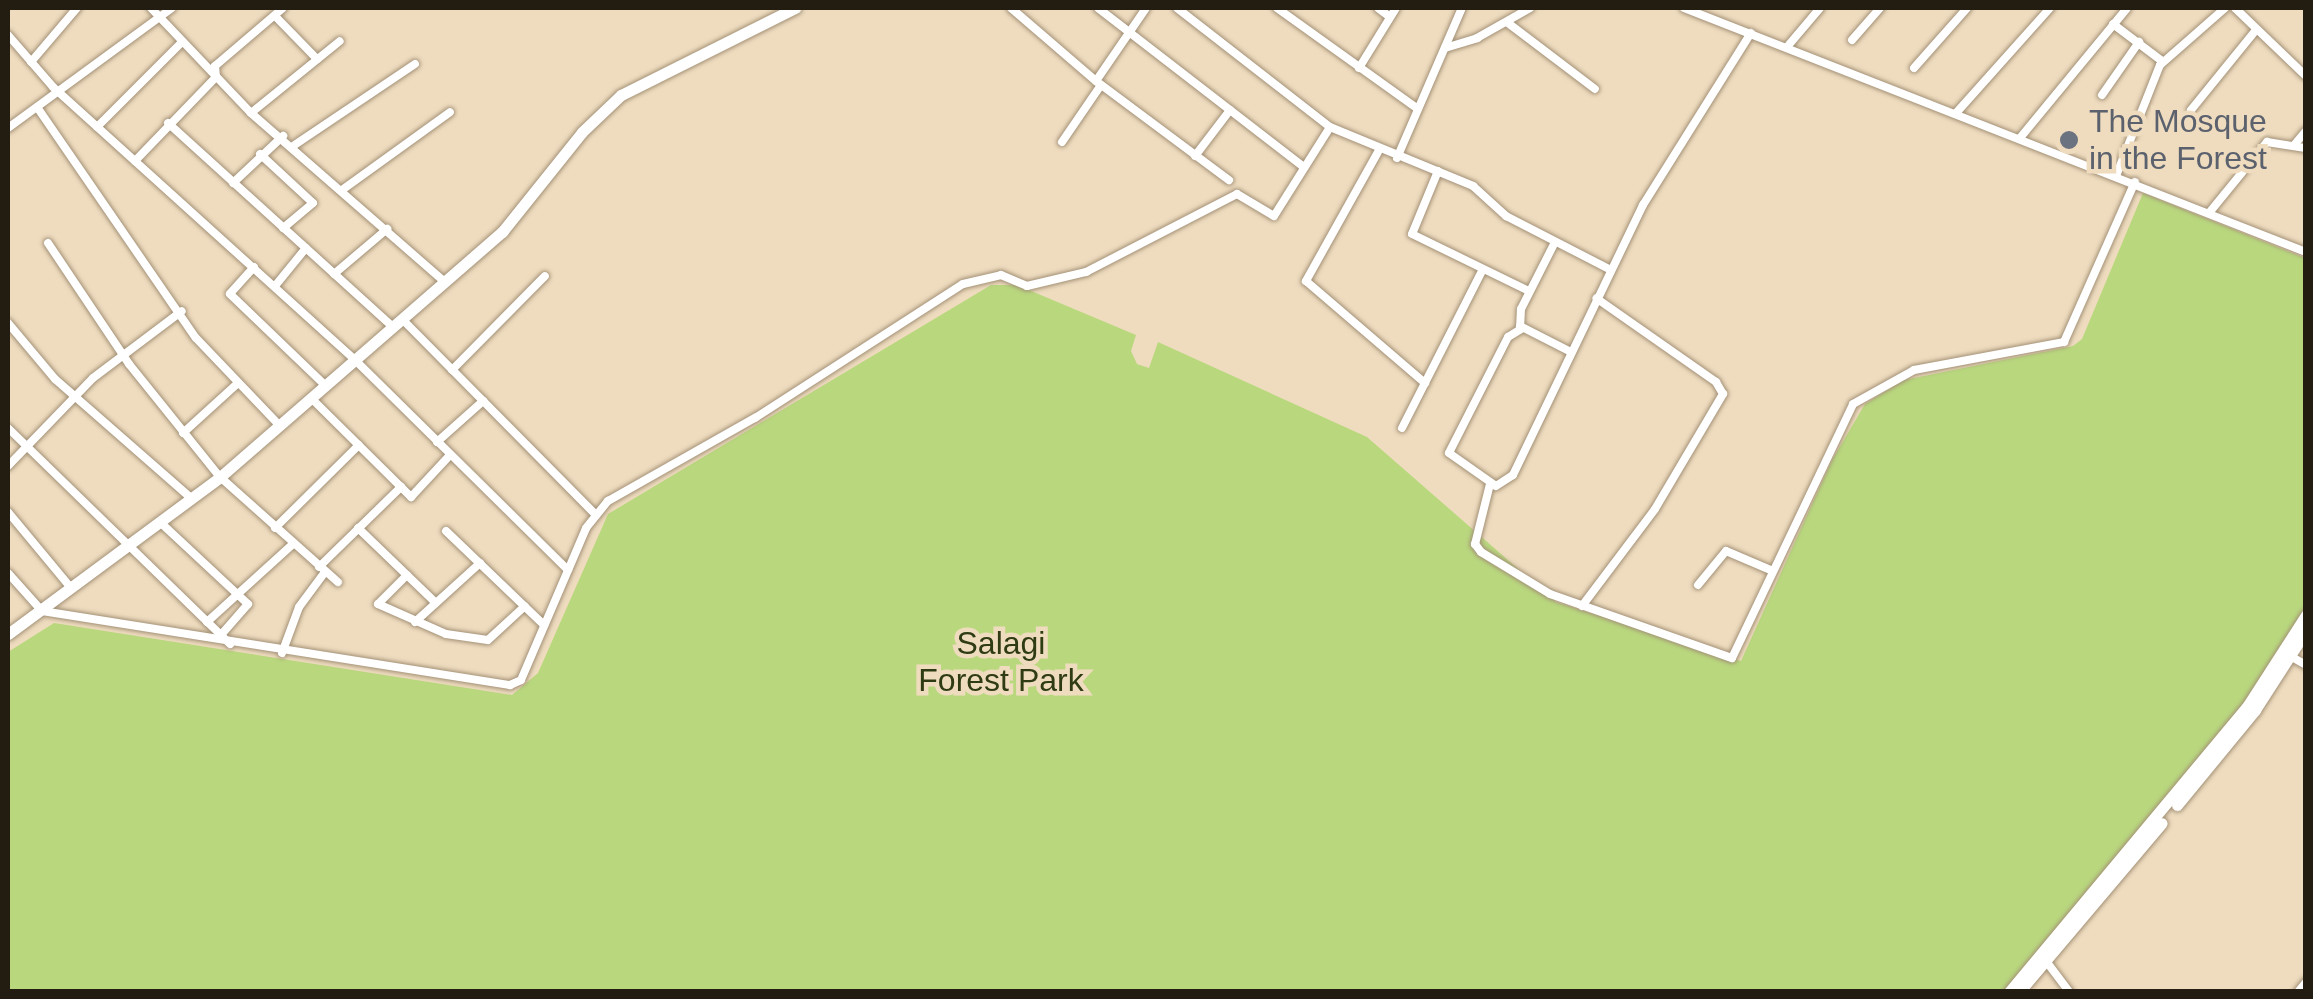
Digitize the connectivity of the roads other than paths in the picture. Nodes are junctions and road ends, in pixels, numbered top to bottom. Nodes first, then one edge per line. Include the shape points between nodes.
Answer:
1 (77, 8) edge
2 (151, 8) edge
3 (172, 8) edge
4 (283, 8) edge
5 (794, 8) edge
6 (1012, 8) edge
7 (1098, 8) edge
8 (1146, 8) edge
9 (1177, 8) edge
10 (1278, 8) edge
11 (1378, 8) edge
12 (1396, 8) edge
13 (1462, 8) edge
14 (1530, 8) edge
15 (1684, 8) edge
16 (1820, 8) edge
17 (1880, 8) edge
18 (1966, 8) edge
19 (2048, 8) edge
20 (2127, 8) edge
21 (2225, 8) edge
22 (2235, 8) edge
23 (1700, 10) edge
24 (276, 17) junction
25 (1390, 17) junction
26 (158, 18) junction
27 (1508, 23) junction
28 (2113, 24) junction
29 (2256, 30) junction
30 (1128, 33) junction
31 (1751, 33) junction
32 (8, 35) edge
33 (340, 40) dead end
34 (1852, 40) dead end
35 (2139, 42) junction
36 (180, 44) junction
37 (1788, 47) junction
38 (1445, 48) junction
39 (317, 58) junction
40 (2162, 61) junction
41 (31, 62) junction
42 (415, 64) dead end
43 (1359, 68) junction
44 (1914, 68) dead end
45 (2306, 76) edge
46 (216, 77) junction
47 (1098, 83) junction
48 (1595, 89) dead end
49 (58, 91) junction
50 (2102, 95) dead end
51 (37, 107) junction
52 (1230, 110) junction
53 (1418, 110) junction
54 (2191, 110) dead end
55 (450, 112) dead end
56 (1957, 112) junction
57 (251, 113) junction
58 (168, 124) junction
59 (97, 127) junction
60 (1330, 127) junction
61 (8, 128) edge
62 (2306, 131) edge
63 (282, 136) junction
64 (2020, 138) junction
65 (1062, 142) dead end
66 (2295, 144) junction
67 (294, 146) junction
68 (2306, 148) edge
69 (1378, 152) junction
70 (260, 154) junction
71 (1195, 156) junction
72 (1397, 158) junction
73 (135, 161) junction
74 (1304, 167) junction
75 (1438, 170) junction
76 (2116, 176) junction
77 (1229, 180) dead end
78 (2135, 182) junction
79 (233, 183) junction
80 (342, 190) junction
81 (2209, 213) junction
82 (283, 228) junction
83 (387, 229) junction
84 (48, 243) dead end
85 (1554, 244) junction
86 (306, 248) junction
87 (2306, 252) edge
88 (254, 267) junction
89 (1482, 269) junction
90 (1611, 270) junction
91 (334, 274) junction
92 (545, 276) dead end
93 (445, 282) junction
94 (275, 286) junction
95 (1529, 291) junction
96 (1596, 298) junction
97 (182, 311) junction
98 (8, 323) edge
99 (397, 323) junction
100 (1521, 330) junction
101 (1569, 351) junction
102 (123, 352) junction
103 (355, 360) junction
104 (452, 370) junction
105 (238, 383) junction
106 (1425, 383) junction
107 (326, 386) junction
108 (76, 398) junction
109 (311, 398) junction
110 (483, 401) junction
111 (280, 426) junction
112 (8, 428) edge
113 (1402, 428) dead end
114 (183, 433) junction
115 (436, 442) junction
116 (359, 444) junction
117 (28, 447) junction
118 (450, 455) junction
119 (8, 466) edge
120 (220, 478) junction
121 (1490, 484) junction
122 (401, 488) junction
123 (192, 499) junction
124 (8, 512) edge
125 (596, 515) junction
126 (161, 522) junction
127 (275, 528) junction
128 (358, 528) junction
129 (446, 531) dead end
130 (293, 544) junction
131 (128, 550) junction
132 (480, 563) junction
133 (322, 569) junction
134 (568, 570) junction
135 (1773, 571) junction
136 (8, 574) edge
137 (406, 575) junction
138 (338, 582) dead end
139 (1698, 585) dead end
140 (73, 591) junction
141 (238, 593) junction
142 (436, 603) junction
143 (525, 606) junction
144 (1582, 606) junction
145 (42, 612) junction
146 (2306, 616) edge
147 (208, 622) junction
148 (415, 622) junction
149 (544, 625) junction
150 (2306, 631) edge
151 (8, 634) edge
152 (221, 635) junction
153 (232, 645) junction
154 (282, 652) junction
155 (2290, 656) junction
156 (2306, 665) edge
157 (2046, 961) junction
158 (2306, 982) edge
159 (2009, 992) edge
160 (2019, 992) edge
161 (2069, 992) edge
162 (2298, 992) edge

1 - 41 street
2 - 26 street
3 - 26 street
4 - 24 street
5 - 93 street via 621,95 582,132 502,232
6 - 47 street
7 - 30 street
8 - 30 street
9 - 60 street
10 - 43 street
11 - 25 street
12 - 25 street
13 - 38 street
14 - 27 street
15 - 23 street
16 - 37 street
17 - 34 street
18 - 44 street
19 - 56 street
20 - 28 street
21 - 40 street
22 - 29 street
23 - 31 street
24 - 39 street
24 - 46 street via 215,66
25 - 43 street
26 - 36 street
26 - 49 street
27 - 38 street
27 - 48 street
28 - 35 street
28 - 64 street
29 - 45 street
29 - 54 street
30 - 47 street
30 - 52 street
31 - 37 street
31 - 90 street via 1643,205
32 - 41 street
33 - 39 street
35 - 40 street
35 - 50 street
36 - 46 street
36 - 59 street
37 - 56 street
38 - 53 street
39 - 57 street
40 - 76 street
41 - 49 street
42 - 67 street
43 - 53 street
46 - 57 street
46 - 58 street
47 - 65 street
47 - 71 street
49 - 51 street
49 - 59 street
51 - 61 street
51 - 97 street
52 - 71 street
52 - 74 street
53 - 72 street
55 - 80 street
56 - 64 street
57 - 63 street
58 - 73 street
58 - 79 street
59 - 73 street
60 - 69 street
60 - 74 street
62 - 66 street
63 - 67 street
63 - 70 street
64 - 76 street
66 - 68 street
66 - 81 street via 2267,142
67 - 80 street
69 - 72 street
69 - 106 street via 1306,281
70 - 79 street
70 - 82 street via 313,202
71 - 77 street
72 - 75 street
73 - 88 street
74 - 125 street via 1274,216 1236,194 1086,272 1027,286 1001,275 963,284 761,414 608,501
75 - 85 street via 1473,186 1506,216
75 - 89 street via 1412,234
76 - 78 street
78 - 81 street
78 - 135 street via 2068,338 1914,370 1861,395 1830,444
79 - 82 street
80 - 83 street
81 - 87 street
82 - 86 street
83 - 91 street
83 - 93 street
84 - 102 street
85 - 90 street
85 - 95 street
86 - 91 street
86 - 94 street
88 - 94 street
88 - 107 street via 230,294
89 - 95 street
89 - 106 street
90 - 96 street
91 - 99 street
92 - 104 street
93 - 99 street
94 - 103 street
95 - 100 street
96 - 101 street
96 - 144 street via 1723,394 1655,509
97 - 102 street
97 - 105 street via 196,338
98 - 108 street
99 - 103 street
99 - 104 street
100 - 101 street
100 - 121 street via 1508,337 1449,453
101 - 121 street via 1510,481
102 - 108 street
102 - 114 street
103 - 107 street
103 - 115 street
104 - 110 street
105 - 111 street
105 - 114 street
106 - 113 street
107 - 109 street
108 - 117 street
108 - 123 street
109 - 111 street
109 - 116 street
110 - 115 street
110 - 125 street
111 - 120 street
112 - 117 street
114 - 120 street
115 - 118 street
116 - 122 street
116 - 127 street
117 - 119 street
117 - 131 street
118 - 122 street via 411,497
118 - 134 street
120 - 123 street
120 - 127 street
121 - 144 street via 1477,549
122 - 128 street
123 - 126 street
124 - 140 street
125 - 134 street
126 - 131 street
126 - 141 street
127 - 130 street
128 - 133 street
128 - 137 street
129 - 132 street
130 - 133 street
130 - 141 street
131 - 140 street
131 - 147 street
132 - 142 street
132 - 143 street
133 - 138 street
133 - 154 street
134 - 149 street
135 - 139 street via 1726,551
135 - 144 street via 1728,659
136 - 145 street
137 - 142 street
137 - 148 street via 378,604
140 - 145 street
141 - 147 street
141 - 152 street via 248,604
142 - 148 street
143 - 148 street via 488,640
143 - 149 street
145 - 151 street
145 - 153 street
146 - 159 street via 2227,732
147 - 152 street
149 - 154 street via 521,680 510,685
150 - 155 street
152 - 153 street
153 - 154 street
155 - 156 street
155 - 157 street via 2222,751
157 - 160 street
157 - 161 street
158 - 162 street

